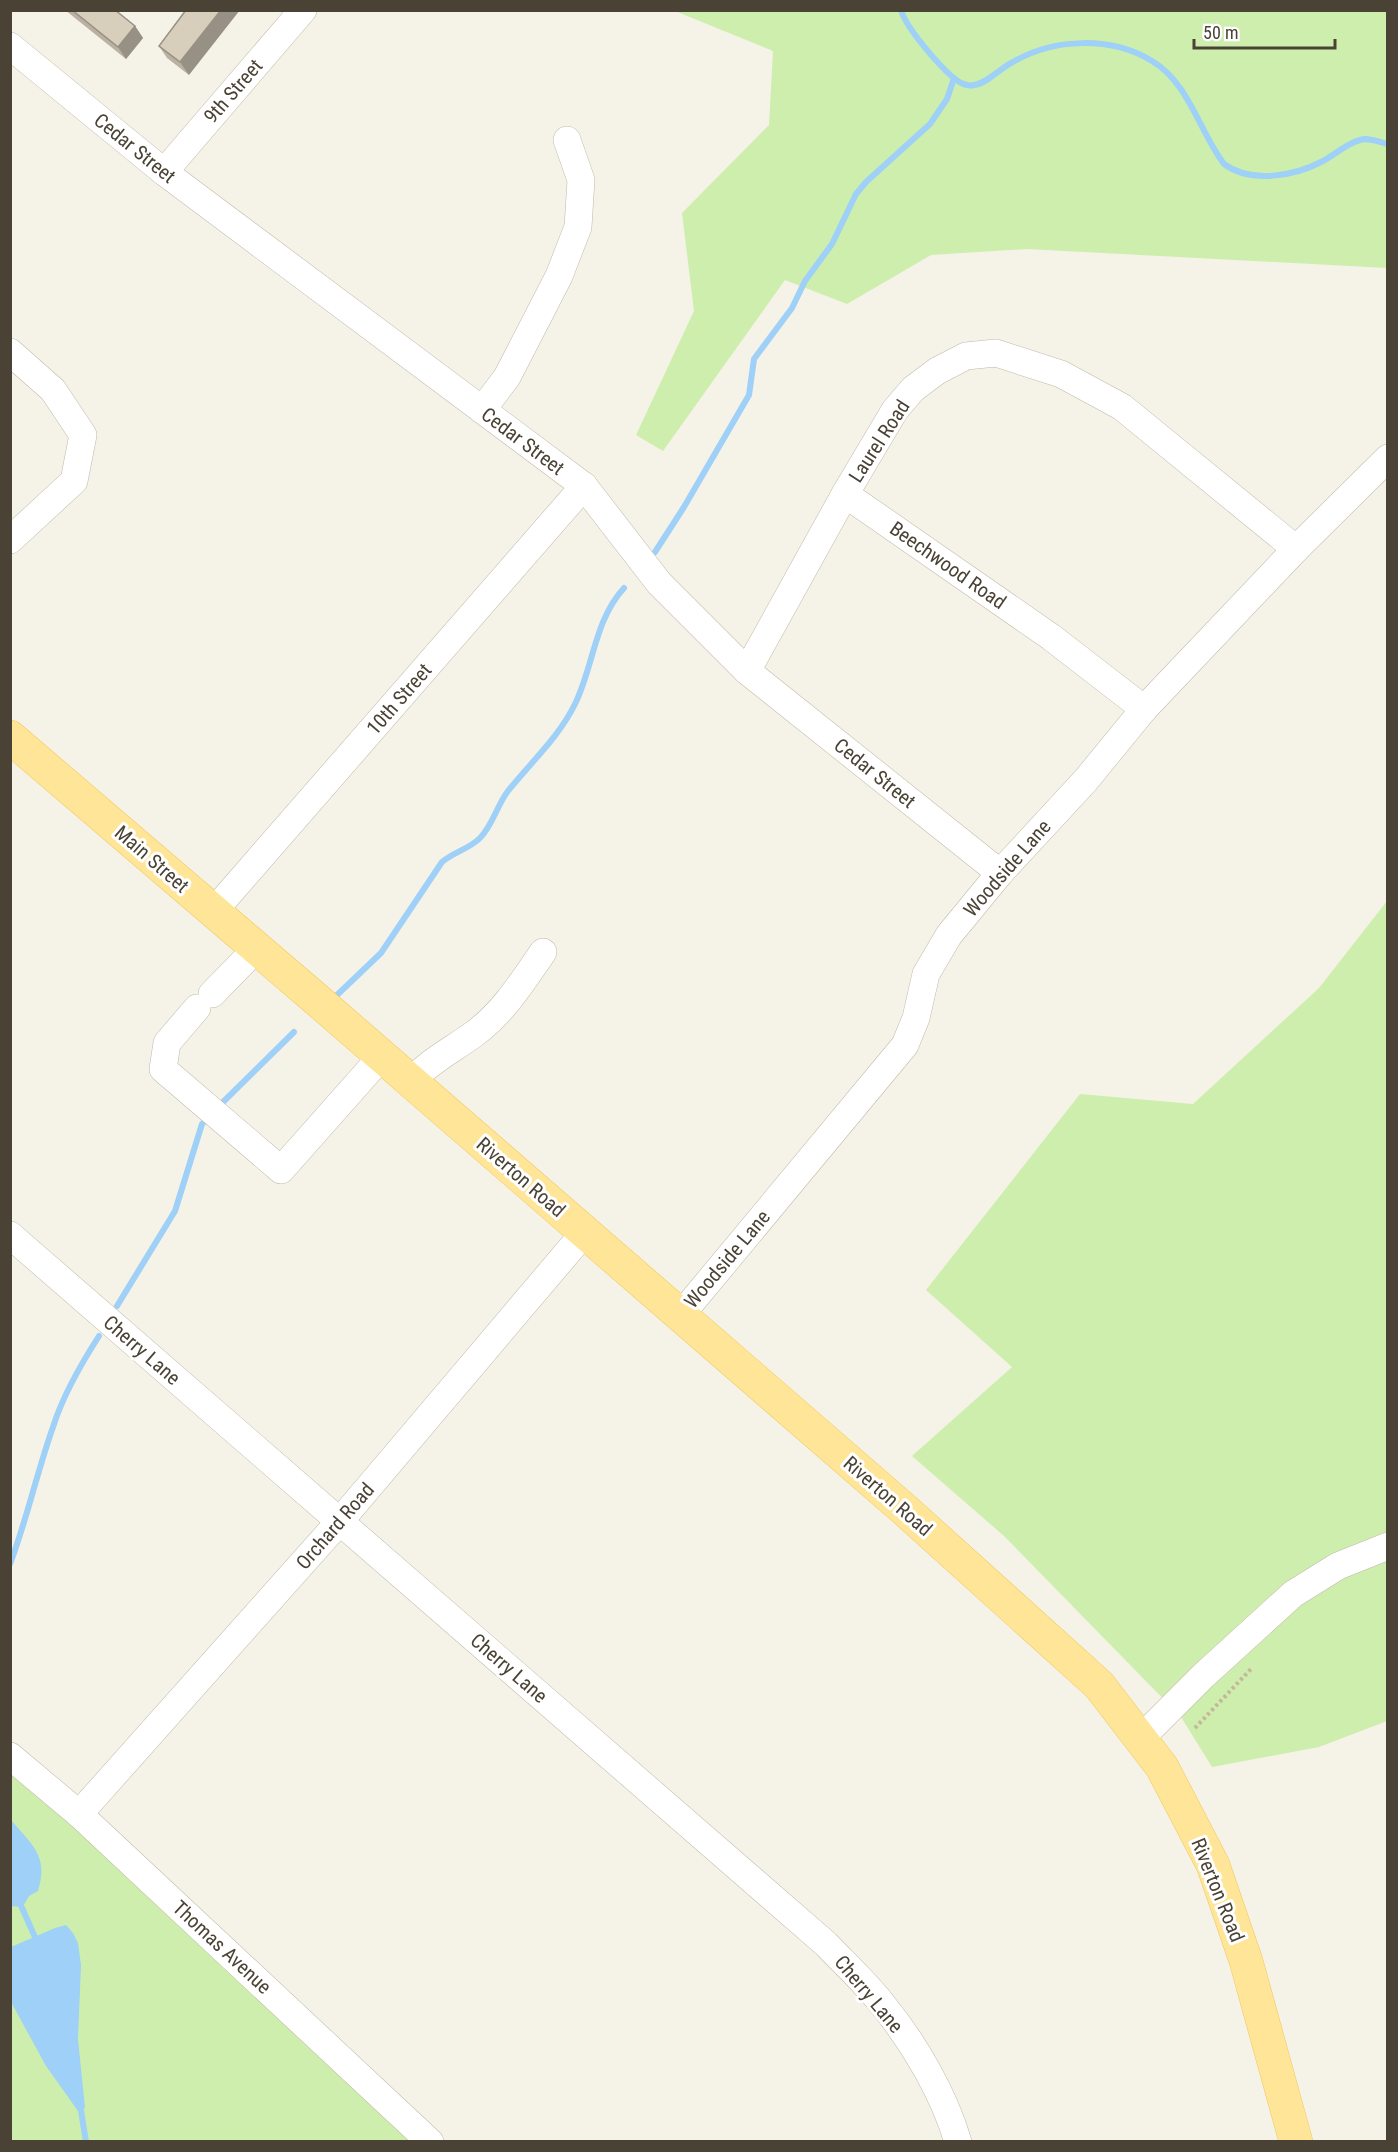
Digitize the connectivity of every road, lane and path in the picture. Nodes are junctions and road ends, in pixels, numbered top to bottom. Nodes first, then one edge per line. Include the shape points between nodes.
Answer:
1 (303, 10) edge
2 (10, 46) edge
3 (567, 140) dead end
4 (164, 172) junction
5 (10, 352) edge
6 (482, 410) junction
7 (1388, 458) edge
8 (584, 486) junction
9 (845, 494) junction
10 (10, 540) edge
11 (1296, 549) junction
12 (747, 671) junction
13 (1144, 709) junction
14 (10, 737) edge
15 (1000, 873) junction
16 (213, 912) junction
17 (256, 949) junction
18 (543, 952) dead end
19 (294, 981) joint
20 (382, 1056) junction
21 (411, 1081) junction
22 (584, 1233) junction
23 (10, 1235) edge
24 (680, 1316) junction
25 (340, 1521) junction
26 (1388, 1545) edge
27 (1251, 1669) dead end
28 (1195, 1728) dead end
29 (1140, 1739) junction
30 (10, 1756) edge
31 (79, 1814) junction
32 (429, 2142) edge
33 (958, 2142) edge
34 (1296, 2142) edge

1 - 4 street, 9th Street
2 - 4 street, Cedar Street
3 - 6 street via 581,180 578,227 554,286 507,377
4 - 6 street, Cedar Street
5 - 10 street via 53,390 83,435 74,481
6 - 8 street, Cedar Street
7 - 11 street, Woodside Lane
8 - 12 street, Cedar Street via 659,583
8 - 16 street, 10th Street
9 - 11 street, Laurel Road via 895,410 913,389 966,356 996,353 1061,374 1122,406
9 - 12 street, Laurel Road
9 - 13 street, Beechwood Road via 1051,637
11 - 13 street, Woodside Lane
12 - 15 street, Cedar Street
13 - 15 street, Woodside Lane via 1086,780
14 - 16 main road, Main Street
15 - 24 street, Woodside Lane via 949,935 926,974 905,1045
16 - 17 main road, Main Street
17 - 19 main road, Main Street
17 - 20 street via 167,1044 163,1069 281,1170
18 - 21 street via 489,1021 424,1067
19 - 20 main road, Riverton Road
20 - 21 main road, Riverton Road
21 - 22 main road, Riverton Road
22 - 24 main road, Riverton Road
22 - 25 street, Orchard Road
23 - 25 street, Cherry Lane
24 - 29 main road, Riverton Road via 1085,1672
25 - 31 street, Orchard Road
25 - 33 street, Cherry Lane via 826,1944 884,2005 917,2054 953,2124
26 - 29 street via 1338,1566 1293,1594
27 - 28 path
29 - 34 main road, Riverton Road via 1162,1767 1213,1865 1246,1961
30 - 31 street, Thomas Avenue
31 - 32 street, Thomas Avenue

